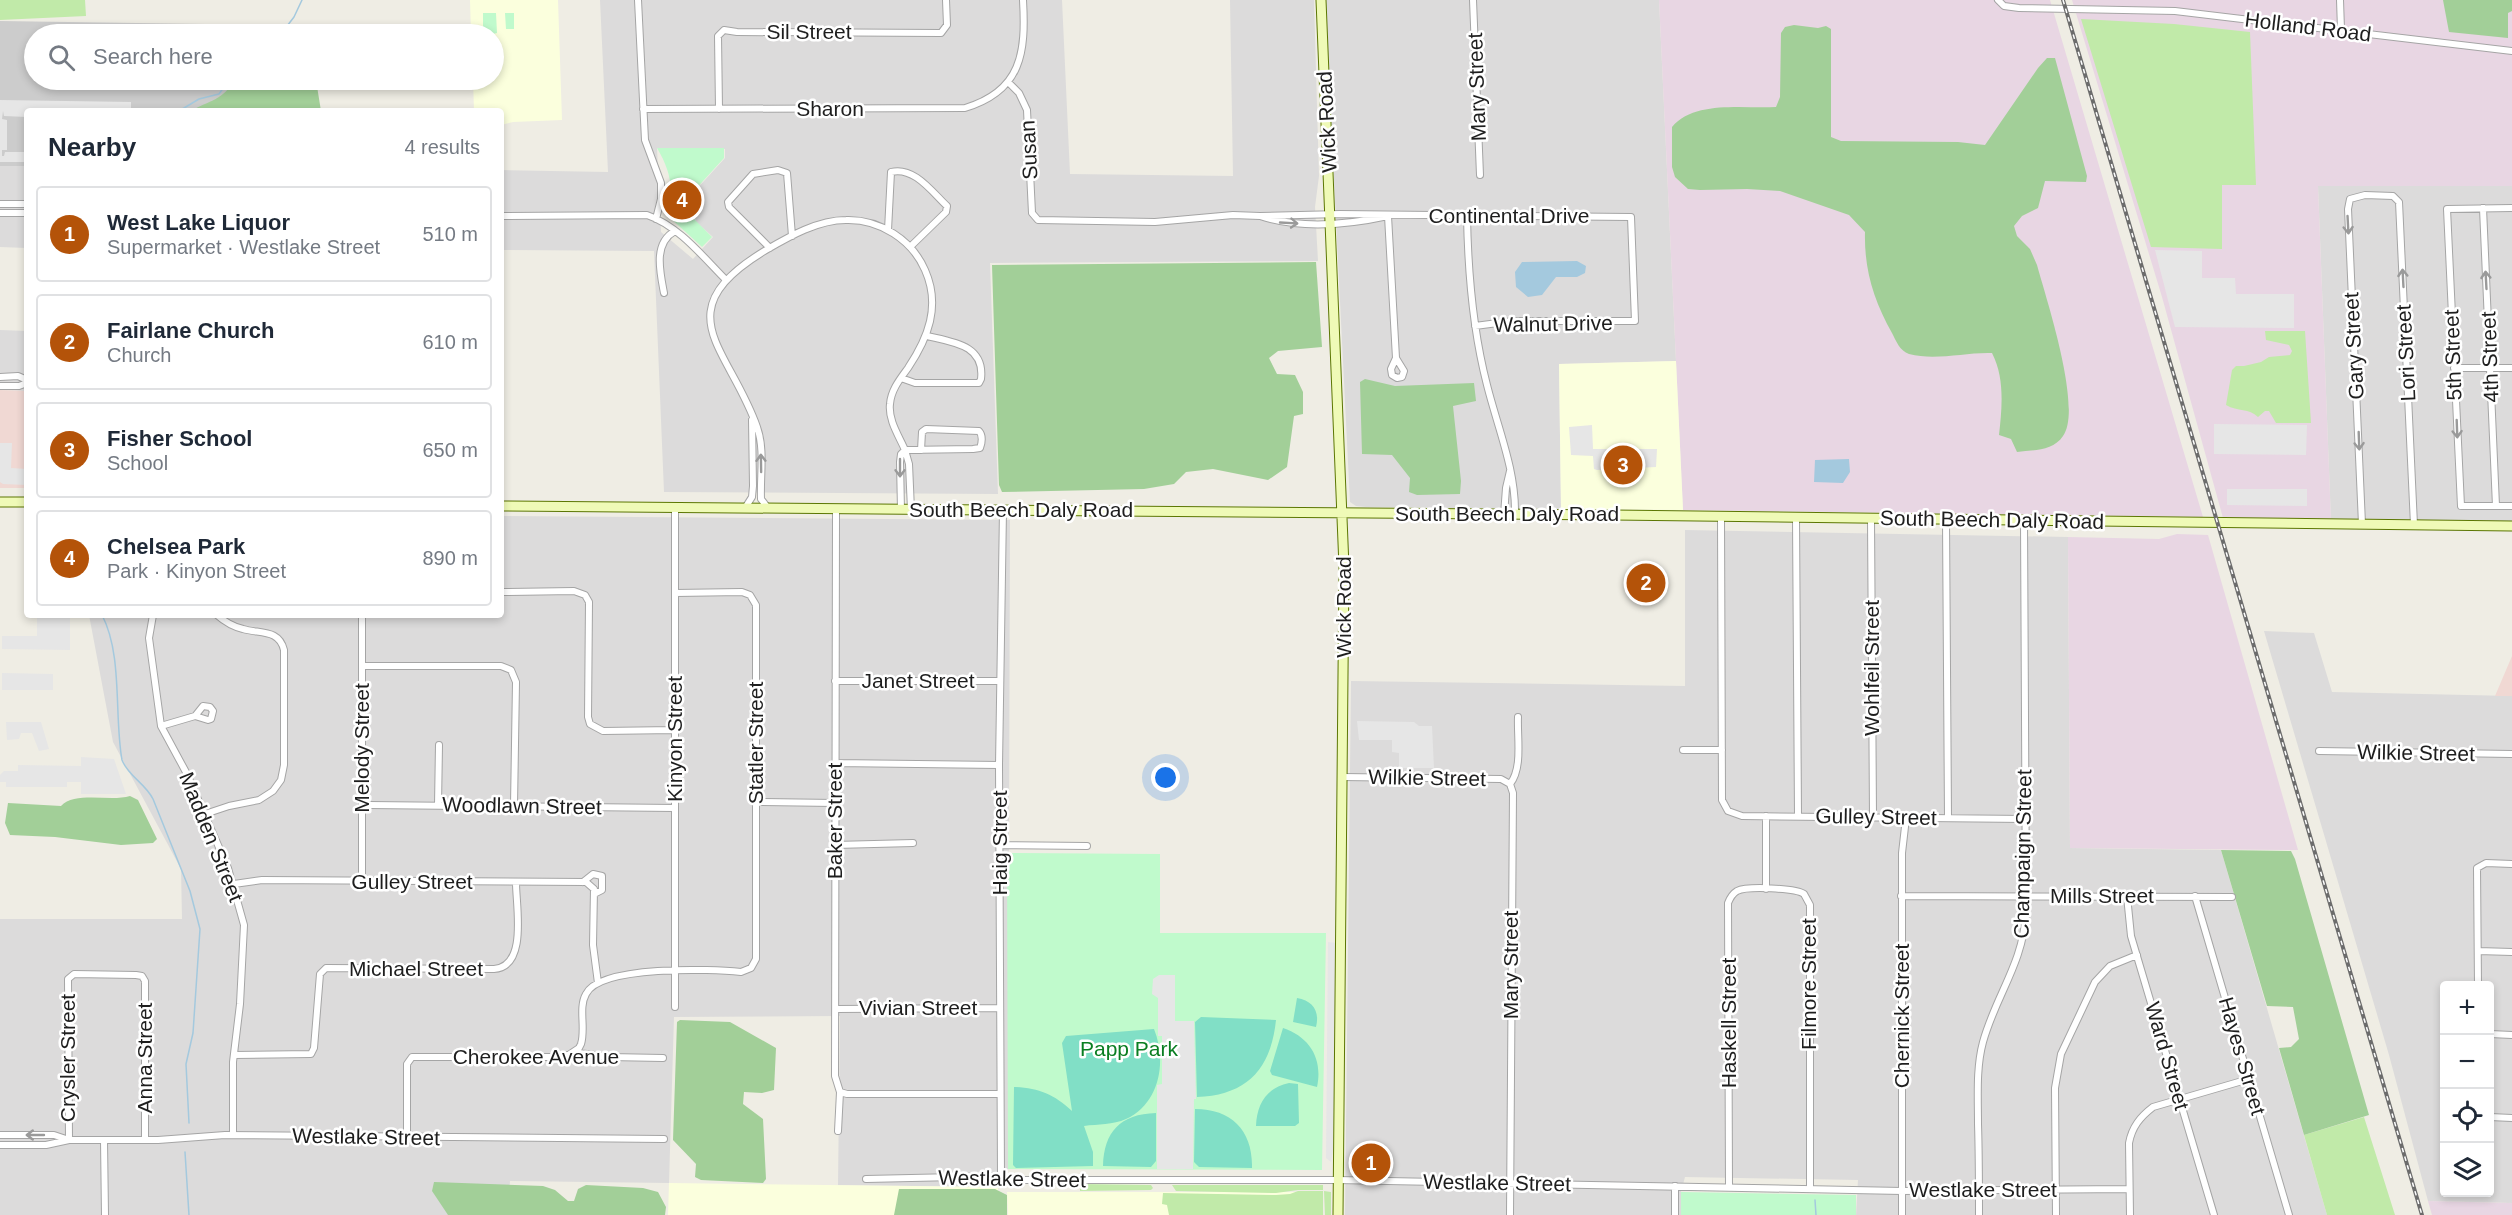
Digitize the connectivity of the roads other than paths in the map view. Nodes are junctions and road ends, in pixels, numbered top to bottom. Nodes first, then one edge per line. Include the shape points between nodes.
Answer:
1 (638, 0) edge
2 (946, 0) edge
3 (1023, 0) edge
4 (1321, 0) edge
5 (1473, 0) edge
6 (1998, 0) edge
7 (2340, 0) edge
8 (2341, 29) junction
9 (2512, 51) edge
10 (1008, 82) junction
11 (643, 109) junction
12 (719, 109) junction
13 (1480, 175) dead end
14 (2381, 195) joint
15 (0, 204) edge
16 (24, 204) edge
17 (2483, 208) junction
18 (2512, 208) edge
19 (0, 213) edge
20 (24, 213) edge
21 (504, 216) edge
22 (1388, 216) junction
23 (1467, 216) junction
24 (1630, 217) joint
25 (1035, 218) joint
26 (656, 219) junction
27 (1331, 219) junction
28 (888, 230) junction
29 (675, 231) junction
30 (792, 236) junction
31 (910, 247) junction
32 (770, 248) junction
33 (726, 280) junction
34 (664, 293) dead end
35 (1475, 326) junction
36 (927, 336) junction
37 (1396, 358) dead end
38 (2454, 368) junction
39 (2490, 368) junction
40 (2512, 368) edge
41 (0, 376) edge
42 (901, 378) junction
43 (24, 379) edge
44 (24, 383) edge
45 (0, 386) edge
46 (752, 416) junction
47 (905, 450) junction
48 (921, 450) junction
49 (1510, 467) junction
50 (0, 502) edge
51 (24, 502) edge
52 (504, 506) edge
53 (2496, 506) junction
54 (2512, 506) edge
55 (675, 508) junction
56 (745, 508) junction
57 (768, 508) junction
58 (836, 510) junction
59 (906, 510) junction
60 (1003, 510) junction
61 (1343, 513) junction
62 (1504, 515) junction
63 (1515, 515) junction
64 (1721, 517) junction
65 (1796, 518) junction
66 (1871, 519) junction
67 (1946, 520) junction
68 (2024, 521) junction
69 (2362, 524) junction
70 (2414, 525) junction
71 (2512, 526) edge
72 (504, 592) edge
73 (675, 593) junction
74 (152, 618) edge
75 (223, 618) edge
76 (362, 618) edge
77 (362, 666) junction
78 (835, 681) junction
79 (1000, 681) junction
80 (195, 716) dead end
81 (1518, 717) dead end
82 (161, 726) junction
83 (675, 730) junction
84 (439, 745) dead end
85 (1683, 750) dead end
86 (1722, 750) junction
87 (2319, 751) dead end
88 (2512, 754) edge
89 (835, 763) junction
90 (999, 765) junction
91 (1342, 777) junction
92 (1510, 784) junction
93 (756, 802) junction
94 (835, 803) junction
95 (369, 805) dead end
96 (438, 805) junction
97 (514, 806) junction
98 (675, 808) junction
99 (205, 814) junction
100 (1766, 816) junction
101 (1798, 816) junction
102 (1873, 817) junction
103 (1906, 818) junction
104 (1948, 818) junction
105 (2026, 819) junction
106 (913, 843) dead end
107 (835, 845) junction
108 (1000, 845) junction
109 (1087, 846) dead end
110 (2512, 864) edge
111 (362, 882) junction
112 (516, 882) junction
113 (587, 883) junction
114 (234, 884) junction
115 (1766, 889) junction
116 (594, 894) junction
117 (1902, 896) junction
118 (2026, 896) junction
119 (2127, 896) junction
120 (2195, 896) junction
121 (2232, 897) dead end
122 (2478, 951) junction
123 (2512, 952) edge
124 (2137, 955) junction
125 (675, 970) junction
126 (70, 977) joint
127 (2478, 981) edge
128 (598, 983) junction
129 (675, 1007) dead end
130 (1000, 1008) junction
131 (836, 1009) junction
132 (2494, 1034) edge
133 (2512, 1035) edge
134 (570, 1054) junction
135 (234, 1055) junction
136 (663, 1058) dead end
137 (2248, 1079) junction
138 (840, 1092) junction
139 (1000, 1094) junction
140 (2179, 1099) junction
141 (2494, 1117) edge
142 (2512, 1118) edge
143 (838, 1131) dead end
144 (0, 1135) edge
145 (233, 1136) junction
146 (407, 1137) junction
147 (69, 1140) junction
148 (104, 1140) junction
149 (145, 1140) junction
150 (664, 1140) dead end
151 (0, 1144) edge
152 (1001, 1176) junction
153 (866, 1179) dead end
154 (1337, 1180) junction
155 (1510, 1183) junction
156 (1675, 1186) junction
157 (1729, 1187) junction
158 (1810, 1189) junction
159 (2129, 1189) junction
160 (1979, 1190) junction
161 (2056, 1190) junction
162 (1902, 1191) junction
163 (105, 1215) edge
164 (1338, 1215) edge
165 (1510, 1215) edge
166 (1676, 1215) edge
167 (1902, 1215) edge
168 (1979, 1215) edge
169 (2056, 1215) edge
170 (2130, 1215) edge
171 (2214, 1215) edge
172 (2289, 1215) edge

1 - 11 street
2 - 12 street, Sil Street via 947,25 941,33 724,30 718,36
3 - 10 street via 1022,54
4 - 27 street, Wick Road
5 - 13 street, Mary Street
6 - 8 street, Holland Road via 2004,6 2019,8 2175,11
7 - 8 street
8 - 9 street, Holland Road
10 - 12 street, Sharon via 980,103 952,110
10 - 25 street, Susan via 1027,110
11 - 12 street, Sharon
11 - 26 street via 645,140 661,183
14 -> 69 street, Gary Street via 2356,196 2348,203
70 -> 14 street, Lori Street via 2399,202 2396,196
15 - 16 street
17 - 18 street
17 - 38 street, 5th Street via 2447,209
39 -> 17 street, 4th Street
19 - 20 street
21 - 26 street via 638,214
22 - 23 street, Continental Drive
22 - 27 street, Continental Drive via 1355,223
22 - 37 street
23 - 24 street, Continental Drive
23 - 35 street
24 - 35 street, Walnut Drive via 1635,321 1513,321
25 - 27 street, Continental Drive via 1155,222 1233,214 1260,216 1280,223
26 - 29 street
27 - 61 street, Wick Road
28 - 30 street via 858,220 839,220
28 - 31 street
28 - 31 street via 891,172 907,172 947,206 946,213
29 - 33 street
29 - 34 street via 662,244 659,266
30 - 32 street
30 - 32 street via 787,173 778,170 753,174 728,202 729,207
31 - 36 street via 931,288 932,316
32 - 33 street
33 - 46 street via 713,302 710,329
35 - 49 street
36 - 42 street
36 - 42 street via 961,344 974,352 981,363 981,380 915,383
38 - 39 street
38 -> 53 street, 5th Street via 2461,506
39 - 40 street
39 - 53 street, 4th Street
41 - 43 street
42 - 47 street via 889,407
44 - 45 street
46 - 56 street via 753,486
57 -> 46 street via 761,499 759,440
47 - 48 street
47 - 59 street via 909,464
48 - 48 street via 980,448 981,433 926,429 922,432
49 - 62 street
49 - 63 street
50 - 51 street
52 - 55 street, South Beech Daly Road
53 - 54 street
55 - 56 street, South Beech Daly Road
55 - 73 street, Kinyon Street
56 - 57 street, South Beech Daly Road
57 - 58 street, South Beech Daly Road
58 - 59 street, South Beech Daly Road
58 - 78 street, Baker Street
59 - 60 street, South Beech Daly Road
60 - 61 street, South Beech Daly Road
60 - 79 street, Haig Street
61 - 62 street, South Beech Daly Road
61 - 91 street, Wick Road
62 - 63 street, South Beech Daly Road
63 - 64 street, South Beech Daly Road
64 - 65 street, South Beech Daly Road
64 - 86 street
65 - 66 street, South Beech Daly Road
65 - 101 street
66 - 67 street, South Beech Daly Road
66 - 102 street, Wohlfeil Street
67 - 68 street, South Beech Daly Road
67 - 104 street
68 - 69 street, South Beech Daly Road
68 - 105 street, Champaign Street
69 - 70 street, South Beech Daly Road
70 - 71 street, South Beech Daly Road
72 - 83 street via 574,591 585,595 589,602 590,724 603,731
73 - 83 street, Kinyon Street
73 - 93 street, Statler Street via 742,592 755,602
74 - 82 street, Madden Street via 149,638
75 - 99 street via 243,629 271,634 282,644 284,765 278,786 264,798
76 - 77 street, Melody Street
77 - 97 street via 501,666 511,670 516,682
77 - 111 street, Melody Street
78 - 79 street, Janet Street
78 - 89 street, Baker Street
79 - 90 street, Haig Street
80 - 82 street
81 - 92 street, Mary Street via 1517,763
82 - 99 street, Madden Street
83 - 98 street, Kinyon Street
84 - 96 street
85 - 86 street
86 - 100 street, Gulley Street via 1722,800 1728,812 1737,816
87 - 88 street, Wilkie Street
89 - 90 street
89 - 94 street, Baker Street
90 - 108 street, Haig Street
91 - 92 street, Wilkie Street via 1501,779
91 - 154 street, Wick Road
92 - 155 street, Mary Street
93 - 94 street
93 - 125 street, Statler Street via 757,955 751,968 741,972
94 - 107 street, Baker Street
95 - 96 street, Woodlawn Street
96 - 97 street, Woodlawn Street
97 - 98 street, Woodlawn Street
98 - 125 street, Kinyon Street
99 - 114 street, Madden Street
100 - 101 street, Gulley Street
100 - 115 street
101 - 102 street, Gulley Street
102 - 103 street, Gulley Street
103 - 104 street, Gulley Street
103 - 117 street, Chernick Street
104 - 105 street, Gulley Street
105 - 118 street, Champaign Street
106 - 107 street
107 - 131 street, Baker Street
108 - 109 street
108 - 130 street, Haig Street
110 - 122 street via 2480,865 2477,870
111 - 112 street, Gulley Street
111 - 114 street, Gulley Street via 262,880
112 - 113 street, Gulley Street
112 - 135 street, Michael Street via 517,948 508,965 495,969 323,970 313,1052
113 - 116 street
113 - 116 street, Gulley Street via 593,873 602,876 602,890
114 - 135 street, Madden Street via 245,932
115 - 157 street, Haskell Street via 1740,890 1728,903
115 - 158 street, Filmore Street via 1798,890 1810,906
116 - 128 street
117 - 118 street, Mills Street
117 - 162 street, Chernick Street
118 - 119 street, Mills Street
118 - 160 street, Champaign Street via 2020,951 1988,1027 1980,1058
119 - 120 street, Mills Street
119 - 124 street, Ward Street via 2128,924
120 - 121 street, Mills Street
120 - 137 street, Hayes Street
122 - 123 street
122 - 127 street
124 - 140 street, Ward Street
124 - 161 street via 2110,966 2095,982 2061,1054 2055,1088
125 - 128 street via 636,973
125 - 129 street, Kinyon Street
126 - 147 street, Crysler Street
126 - 149 street, Anna Street via 139,975 145,981
128 - 134 street via 585,996 582,1039 579,1048
130 - 131 street, Vivian Street
130 - 139 street, Haig Street
131 - 138 street, Baker Street via 835,1076
132 - 133 street
134 - 136 street, Cherokee Avenue
134 - 146 street, Cherokee Avenue via 415,1056 407,1064
135 - 145 street, Madden Street
137 - 140 street
137 - 172 street, Hayes Street
138 - 139 street
138 - 143 street, Baker Street
139 - 152 street, Haig Street
140 - 159 street via 2153,1107 2135,1126 2129,1143
140 - 171 street, Ward Street
141 - 142 street
147 -> 144 street, Westlake Street via 54,1135
145 - 146 street, Westlake Street
145 - 149 street, Westlake Street
146 - 150 street, Westlake Street
147 - 148 street, Westlake Street
147 - 151 street, Westlake Street via 46,1145
148 - 149 street, Westlake Street
148 - 163 street, Crysler Street
152 - 153 street, Westlake Street
152 - 154 street, Westlake Street via 1015,1180
154 - 155 street, Westlake Street
154 - 164 street, Wick Road
155 - 156 street, Westlake Street
155 - 165 street, Mary Street
156 - 157 street, Westlake Street
156 - 166 street
157 - 158 street, Westlake Street
158 - 162 street, Westlake Street
159 - 161 street, Westlake Street
159 - 170 street
160 - 161 street, Westlake Street
160 - 162 street, Westlake Street
160 - 168 street, Champaign Street
161 - 169 street
162 - 167 street, Chernick Street

